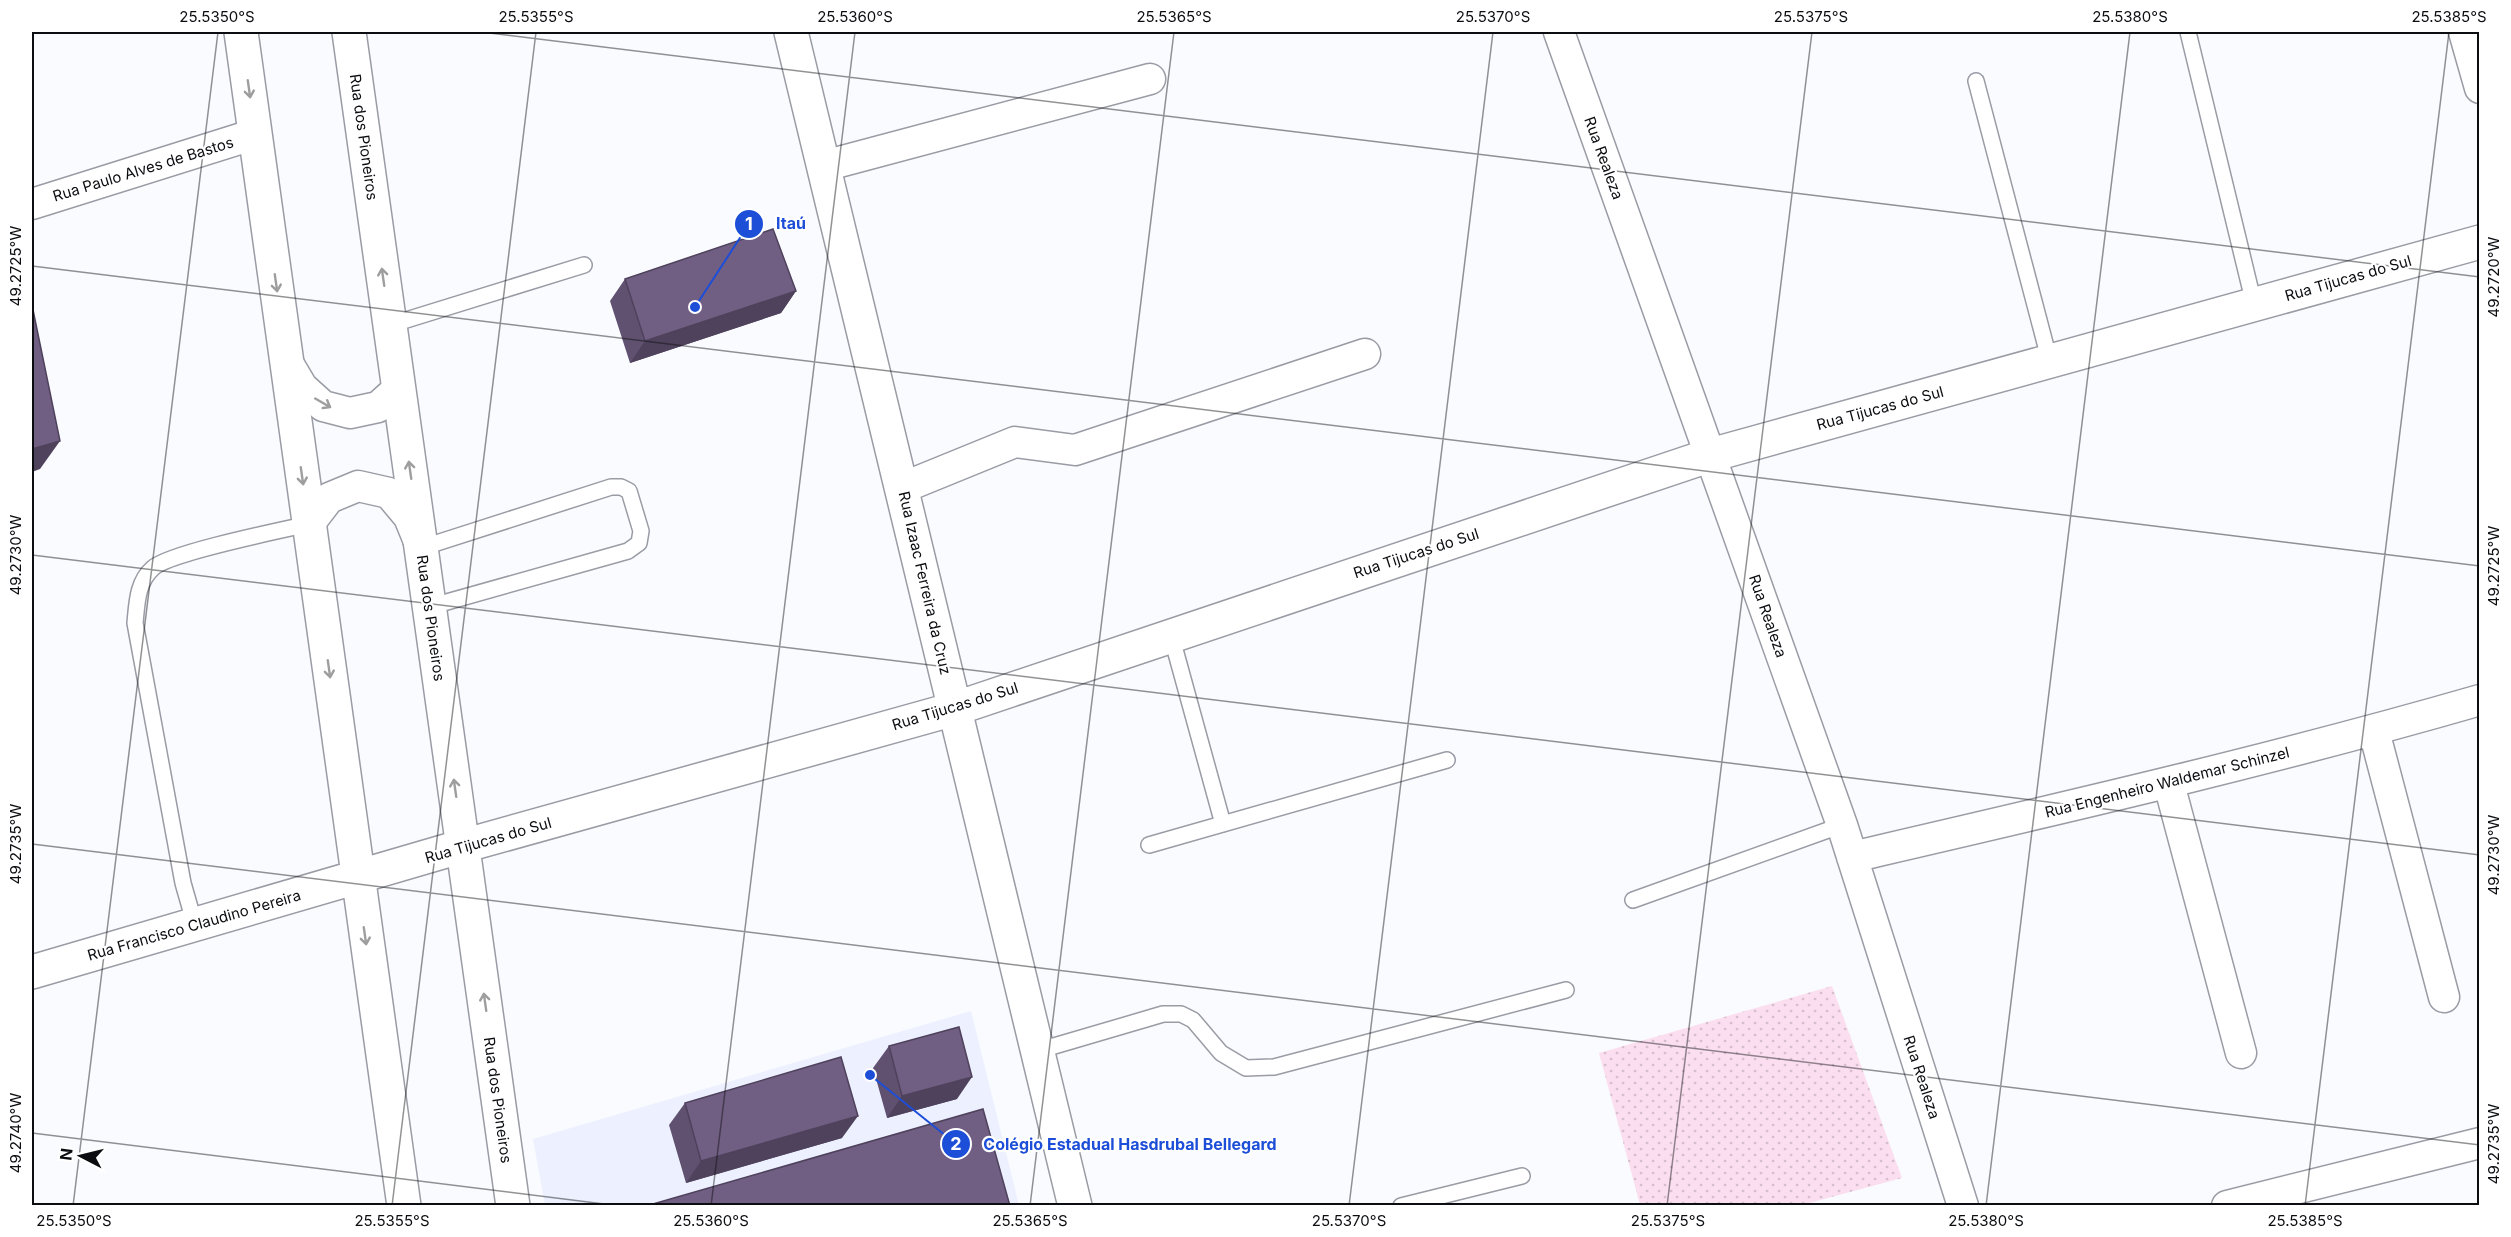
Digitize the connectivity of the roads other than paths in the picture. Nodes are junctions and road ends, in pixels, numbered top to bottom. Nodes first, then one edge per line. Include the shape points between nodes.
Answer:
1 (242, 32) edge
2 (349, 32) edge
3 (791, 32) edge
4 (1559, 32) edge
5 (2188, 32) edge
6 (2464, 32) edge
7 (1150, 80) dead end
8 (1976, 81) dead end
9 (2480, 88) edge
10 (255, 134) junction
11 (824, 166) junction
12 (32, 204) edge
13 (2480, 242) edge
14 (584, 265) dead end
15 (2254, 304) junction
16 (390, 325) junction
17 (1365, 354) dead end
18 (286, 360) junction
19 (2050, 362) junction
20 (399, 388) junction
21 (1711, 455) junction
22 (902, 488) junction
23 (309, 524) junction
24 (421, 548) junction
25 (429, 607) junction
26 (1171, 635) junction
27 (2480, 700) edge
28 (954, 709) junction
29 (2373, 731) junction
30 (1447, 760) dead end
31 (2169, 784) junction
32 (1223, 824) junction
33 (1842, 825) junction
34 (1149, 845) dead end
35 (463, 846) junction
36 (1852, 857) junction
37 (357, 878) junction
38 (1634, 900) dead end
39 (195, 925) junction
40 (32, 972) edge
41 (1566, 990) dead end
42 (2444, 997) dead end
43 (1037, 1051) junction
44 (2241, 1053) dead end
45 (388, 1095) junction
46 (2480, 1143) edge
47 (1522, 1176) dead end
48 (404, 1206) edge
49 (416, 1206) edge
50 (513, 1206) edge
51 (1075, 1206) edge
52 (1401, 1206) edge
53 (1963, 1206) edge
54 (2227, 1206) edge

1 -> 10 street
16 -> 2 street, Rua dos Pioneiros
3 - 11 street, Rua Izaac Ferreira da Cruz
4 - 21 street, Rua Realeza
5 - 15 lane
6 - 9 street
7 - 11 street
8 - 19 lane
10 - 12 street, Rua Paulo Alves de Bastos
10 -> 18 street
11 - 22 street, Rua Izaac Ferreira da Cruz
13 - 15 street, Rua Tijucas do Sul
14 - 16 lane
15 - 19 street, Rua Tijucas do Sul
16 - 20 street, Rua dos Pioneiros
17 - 22 street via 1075,450 1015,442
18 -> 20 street via 302,387 323,406 350,413 378,407
18 -> 23 street
19 - 21 street, Rua Tijucas do Sul
24 -> 20 street, Rua dos Pioneiros
21 - 26 street, Rua Tijucas do Sul
21 - 33 street, Rua Realeza
22 - 28 street, Rua Izaac Ferreira da Cruz
23 - 24 street via 329,498 358,486 389,493 409,517
23 -> 37 street
23 - 39 lane via 179,557 154,567 138,589 135,623 183,884
24 - 25 street, Rua dos Pioneiros
24 - 25 lane via 611,487 629,490 641,531 639,543 627,551
35 -> 25 street, Rua dos Pioneiros
26 - 28 street, Rua Tijucas do Sul
26 - 32 lane
27 - 29 street, Rua Engenheiro Waldemar Schinzel
28 - 35 street, Rua Tijucas do Sul
28 - 43 street, Rua Izaac Ferreira da Cruz
29 - 31 street, Rua Engenheiro Waldemar Schinzel
29 - 42 street
30 - 32 lane
31 - 36 street, Rua Engenheiro Waldemar Schinzel
31 - 44 street
32 - 34 lane
33 - 36 street, Rua Realeza
33 - 38 lane
35 - 37 street, Rua Tijucas do Sul
50 -> 35 street, Rua dos Pioneiros
36 - 53 street, Rua Realeza
37 - 39 street, Rua Francisco Claudino Pereira
37 -> 45 street
39 - 40 street, Rua Francisco Claudino Pereira
41 - 43 lane via 1274,1066 1246,1068 1221,1053 1193,1020 1181,1014 1163,1014
43 - 51 street, Rua Izaac Ferreira da Cruz
45 - 48 street
45 - 49 street
46 - 54 street
47 - 52 lane

